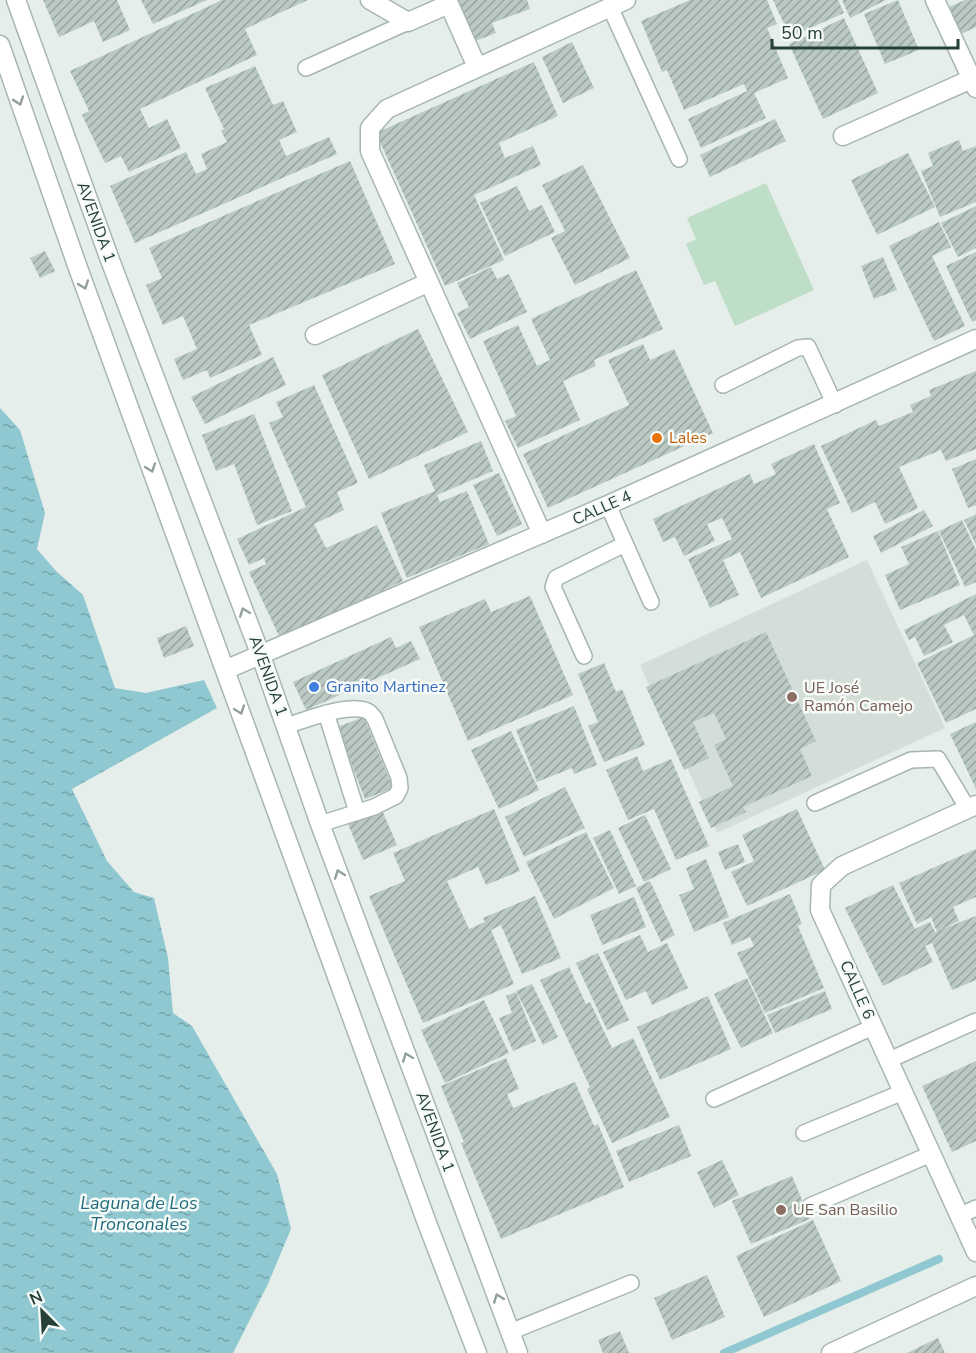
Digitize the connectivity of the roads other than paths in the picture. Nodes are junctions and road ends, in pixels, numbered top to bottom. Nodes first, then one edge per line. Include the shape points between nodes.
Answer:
1 (16, 0) edge
2 (370, 0) edge
3 (935, 0) edge
4 (618, 4) edge
5 (408, 22) junction
6 (0, 45) edge
7 (477, 67) junction
8 (306, 68) dead end
9 (975, 81) edge
10 (843, 136) dead end
11 (679, 159) dead end
12 (429, 282) junction
13 (315, 335) dead end
14 (976, 339) edge
15 (723, 385) dead end
16 (835, 405) junction
17 (608, 505) junction
18 (542, 534) junction
19 (625, 544) junction
20 (651, 602) dead end
21 (261, 656) junction
22 (584, 656) dead end
23 (225, 670) junction
24 (326, 713) junction
25 (286, 726) junction
26 (815, 803) dead end
27 (972, 807) edge
28 (357, 812) junction
29 (320, 824) junction
30 (976, 1021) edge
31 (873, 1027) junction
32 (889, 1060) junction
33 (903, 1092) junction
34 (714, 1099) dead end
35 (804, 1133) dead end
36 (931, 1154) junction
37 (810, 1206) dead end
38 (976, 1208) edge
39 (959, 1216) junction
40 (976, 1252) edge
41 (631, 1283) dead end
42 (976, 1286) edge
43 (510, 1332) junction
44 (477, 1353) edge
45 (518, 1353) edge
46 (831, 1353) edge

21 -> 1 street, AVENIDA 1
2 - 5 street
3 - 9 street
4 - 7 street
4 - 11 lane
5 - 7 street via 449,4
5 - 8 lane
6 -> 23 street, AVENIDA 1
7 - 12 street via 387,109 370,128 369,151
9 - 10 street
12 - 13 street
12 - 18 street
14 - 16 street, CALLE 4
15 - 16 lane via 798,348 808,347
16 - 17 street, CALLE 4
17 - 18 street, CALLE 4
17 - 19 lane
18 - 21 street, CALLE 4
19 - 20 lane
19 - 22 lane via 556,578 553,587
21 - 23 street, CALLE 4
21 - 25 street, AVENIDA 1
23 -> 44 street, AVENIDA 1
24 - 25 lane
24 - 28 lane
24 - 28 lane via 368,711 399,778 396,796
25 - 29 street, AVENIDA 1
26 - 27 lane via 922,758 938,759
27 - 31 street, CALLE 6 via 842,866 821,885 820,910
28 - 29 lane
43 -> 29 street, AVENIDA 1
30 - 32 lane
31 - 32 street, CALLE 6
31 - 34 lane
32 - 33 street, CALLE 6
33 - 35 lane
33 - 36 street, CALLE 6
36 - 37 lane
36 - 39 street, CALLE 6
38 - 39 lane
39 - 40 street, CALLE 6
41 - 43 lane
42 - 46 street
43 - 45 street, AVENIDA 1

